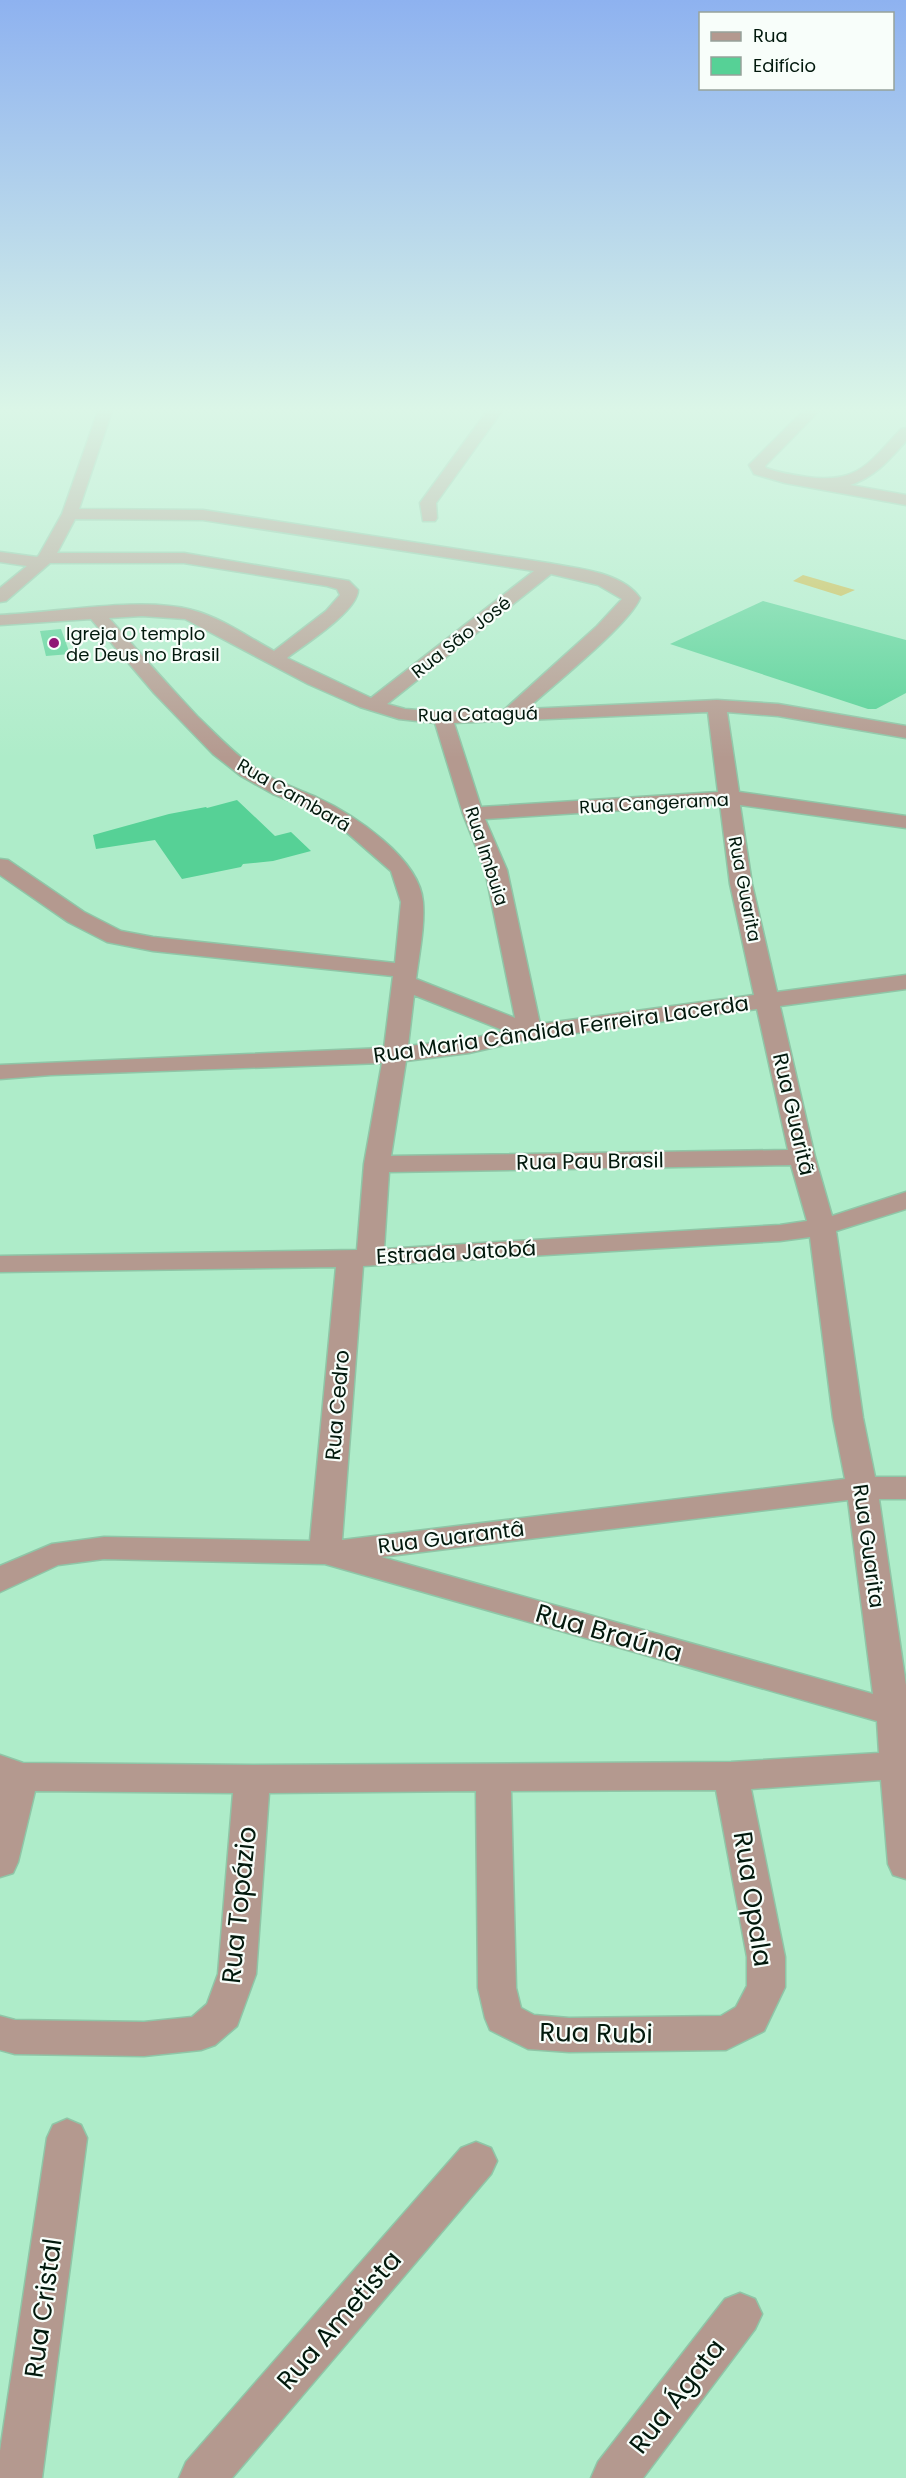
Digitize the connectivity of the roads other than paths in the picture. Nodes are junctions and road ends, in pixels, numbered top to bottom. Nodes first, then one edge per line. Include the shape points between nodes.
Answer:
1 (63, 527) edge
2 (279, 527) edge
3 (0, 558) edge
4 (44, 560) junction
5 (548, 568) junction
6 (0, 597) edge
7 (96, 614) junction
8 (0, 620) edge
9 (276, 658) junction
10 (374, 705) junction
11 (717, 706) junction
12 (510, 714) junction
13 (443, 718) junction
14 (906, 732) edge
15 (729, 797) junction
16 (473, 814) junction
17 (906, 822) edge
18 (0, 865) edge
19 (403, 977) junction
20 (906, 982) edge
21 (769, 1000) junction
22 (530, 1032) junction
23 (395, 1055) junction
24 (0, 1072) edge
25 (802, 1157) junction
26 (377, 1164) junction
27 (906, 1200) edge
28 (822, 1228) junction
29 (360, 1258) junction
30 (0, 1264) edge
31 (862, 1488) junction
32 (906, 1488) edge
33 (325, 1553) junction
34 (0, 1580) edge
35 (893, 1713) junction
36 (901, 1765) edge
37 (10, 1773) edge
38 (493, 1776) junction
39 (731, 1776) junction
40 (252, 1779) junction
41 (0, 1862) edge
42 (906, 1864) edge
43 (750, 2019) joint
44 (0, 2033) edge
45 (67, 2138) dead end
46 (476, 2161) dead end
47 (740, 2314) dead end
48 (18, 2478) edge
49 (202, 2478) edge
50 (614, 2478) edge

1 - 4 street
2 - 5 street
3 - 4 street
4 - 6 street
4 - 9 street via 184,558 327,581 349,590 349,596 332,615
5 - 10 street, Rua São José
5 - 12 street via 596,578 631,598 603,630
7 - 8 street, Rua Cataguá
7 - 9 street, Rua Cataguá via 167,610 189,614
7 - 19 street, Rua Cambará via 160,689 220,750 248,772 351,826 400,868 412,902
9 - 10 street, Rua Cataguá
10 - 13 street, Rua Cataguá via 394,713
11 - 12 street, Rua Cataguá
11 - 14 street, Rua Cataguá via 778,710
11 - 15 street, Rua Guarita
12 - 13 street, Rua Cataguá
13 - 16 street, Rua Imbuia
15 - 16 street, Rua Cangerama
15 - 17 street, Rua Cangerama
15 - 21 street, Rua Guarita via 741,884
16 - 22 street, Rua Imbuia via 496,870
18 - 19 street via 76,917 115,937 153,945 357,964
19 - 22 street
19 - 23 street, Rua Cambará
20 - 21 street, Rua Maria Cândida Ferreira Lacerda
21 - 22 street, Rua Maria Cândida Ferreira Lacerda
21 - 25 street, Rua Guaritã
22 - 23 street, Rua Maria Cândida Ferreira Lacerda via 469,1046
23 - 24 street, Rua Maria Cândida Ferreira Lacerda
23 - 26 street, Rua Cedro
25 - 26 street, Rua Pau Brasil
25 - 28 street, Rua Guaritã
26 - 29 street, Rua Cedro
27 - 28 street, Estrada Jatobá
28 - 29 street, Estrada Jatobá
28 - 31 street, Rua Guarita via 848,1418
29 - 30 street, Estrada Jatobá
29 - 33 street, Rua Cedro
31 - 32 street, Rua Guarantâ
31 - 33 street, Rua Guarantâ
31 - 35 street, Rua Guarita
33 - 34 street, Rua Guarantâ via 104,1548 52,1556
33 - 35 street, Rua Braúna
35 - 36 street, Rua Guarita
36 - 39 street
36 - 42 street, Rua Guarita
37 - 40 street
37 - 41 street
38 - 39 street
38 - 40 street
38 - 43 street, Rua Rubi via 496,1988 504,2018 528,2032 569,2035 726,2033
39 - 43 street, Rua Opala via 766,1957 766,1987
40 - 44 street, Rua Topázio via 237,1974 224,2014 201,2033 144,2039 15,2037
45 - 48 street, Rua Cristal
46 - 49 street, Rua Ametista
47 - 50 street, Rua Ágata

